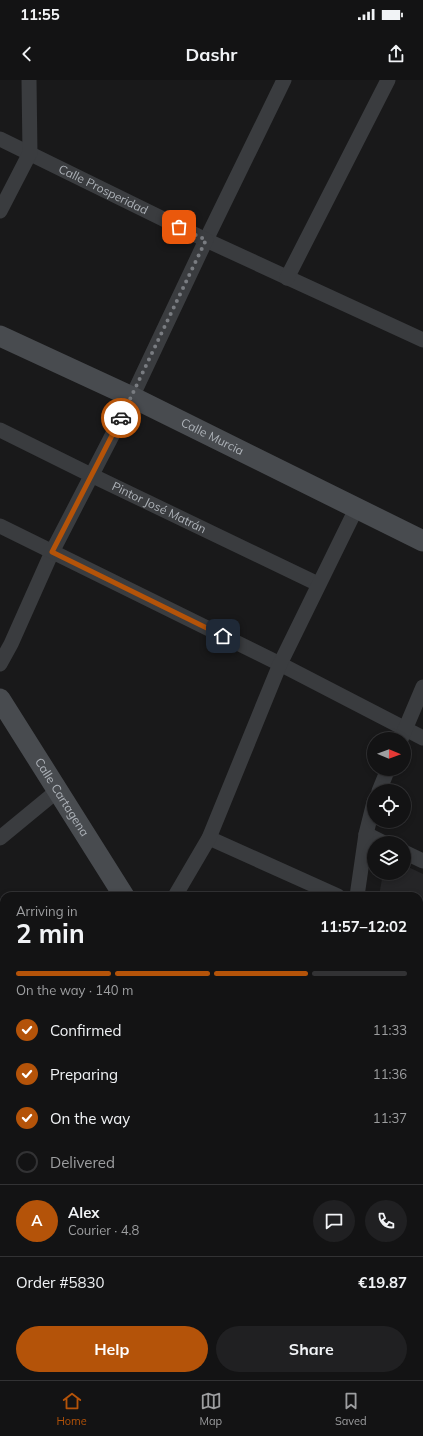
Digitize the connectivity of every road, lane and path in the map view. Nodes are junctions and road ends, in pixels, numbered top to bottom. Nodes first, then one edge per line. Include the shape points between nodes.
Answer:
1 (29, 80) edge
2 (284, 80) edge
3 (388, 80) edge
4 (0, 139) edge
5 (30, 153) junction
6 (0, 211) edge
7 (206, 240) junction
8 (287, 278) junction
9 (0, 336) edge
10 (423, 340) edge
11 (132, 397) junction
12 (0, 430) edge
13 (91, 475) junction
14 (357, 507) junction
15 (0, 526) edge
16 (423, 540) edge
17 (52, 552) junction
18 (318, 584) junction
19 (0, 664) edge
20 (280, 664) junction
21 (423, 687) edge
22 (0, 699) edge
23 (399, 732) edge
24 (404, 732) edge
25 (411, 736) edge
26 (423, 738) edge
27 (57, 791) junction
28 (368, 828) edge
29 (366, 834) junction
30 (370, 836) edge
31 (0, 838) edge
32 (209, 838) junction
33 (411, 856) edge
34 (423, 862) edge
35 (119, 892) edge
36 (177, 892) edge
37 (329, 892) edge
38 (357, 892) edge

1 - 5 street
2 - 7 street
3 - 8 street
4 - 5 street, Calle Prosperidad
5 - 6 street
5 - 7 street, Calle Prosperidad
7 - 8 street, Calle Prosperidad
7 - 11 street
8 - 10 street, Calle Prosperidad
9 - 11 street, Calle Murcia
11 - 13 street
11 - 14 street, Calle Murcia
12 - 13 street, Pintor José Matrán
13 - 17 street
13 - 18 street, Pintor José Matrán
14 - 16 street, Calle Murcia
14 - 18 street
15 - 17 street
17 - 19 street
17 - 20 street
18 - 20 street
20 - 23 street
20 - 32 street
21 - 24 street
22 - 27 street, Calle Cartagena
25 - 26 street
27 - 31 street
27 - 35 street, Calle Cartagena
28 - 29 street
29 - 30 street
29 - 38 street
32 - 36 street
32 - 37 street
33 - 34 street

